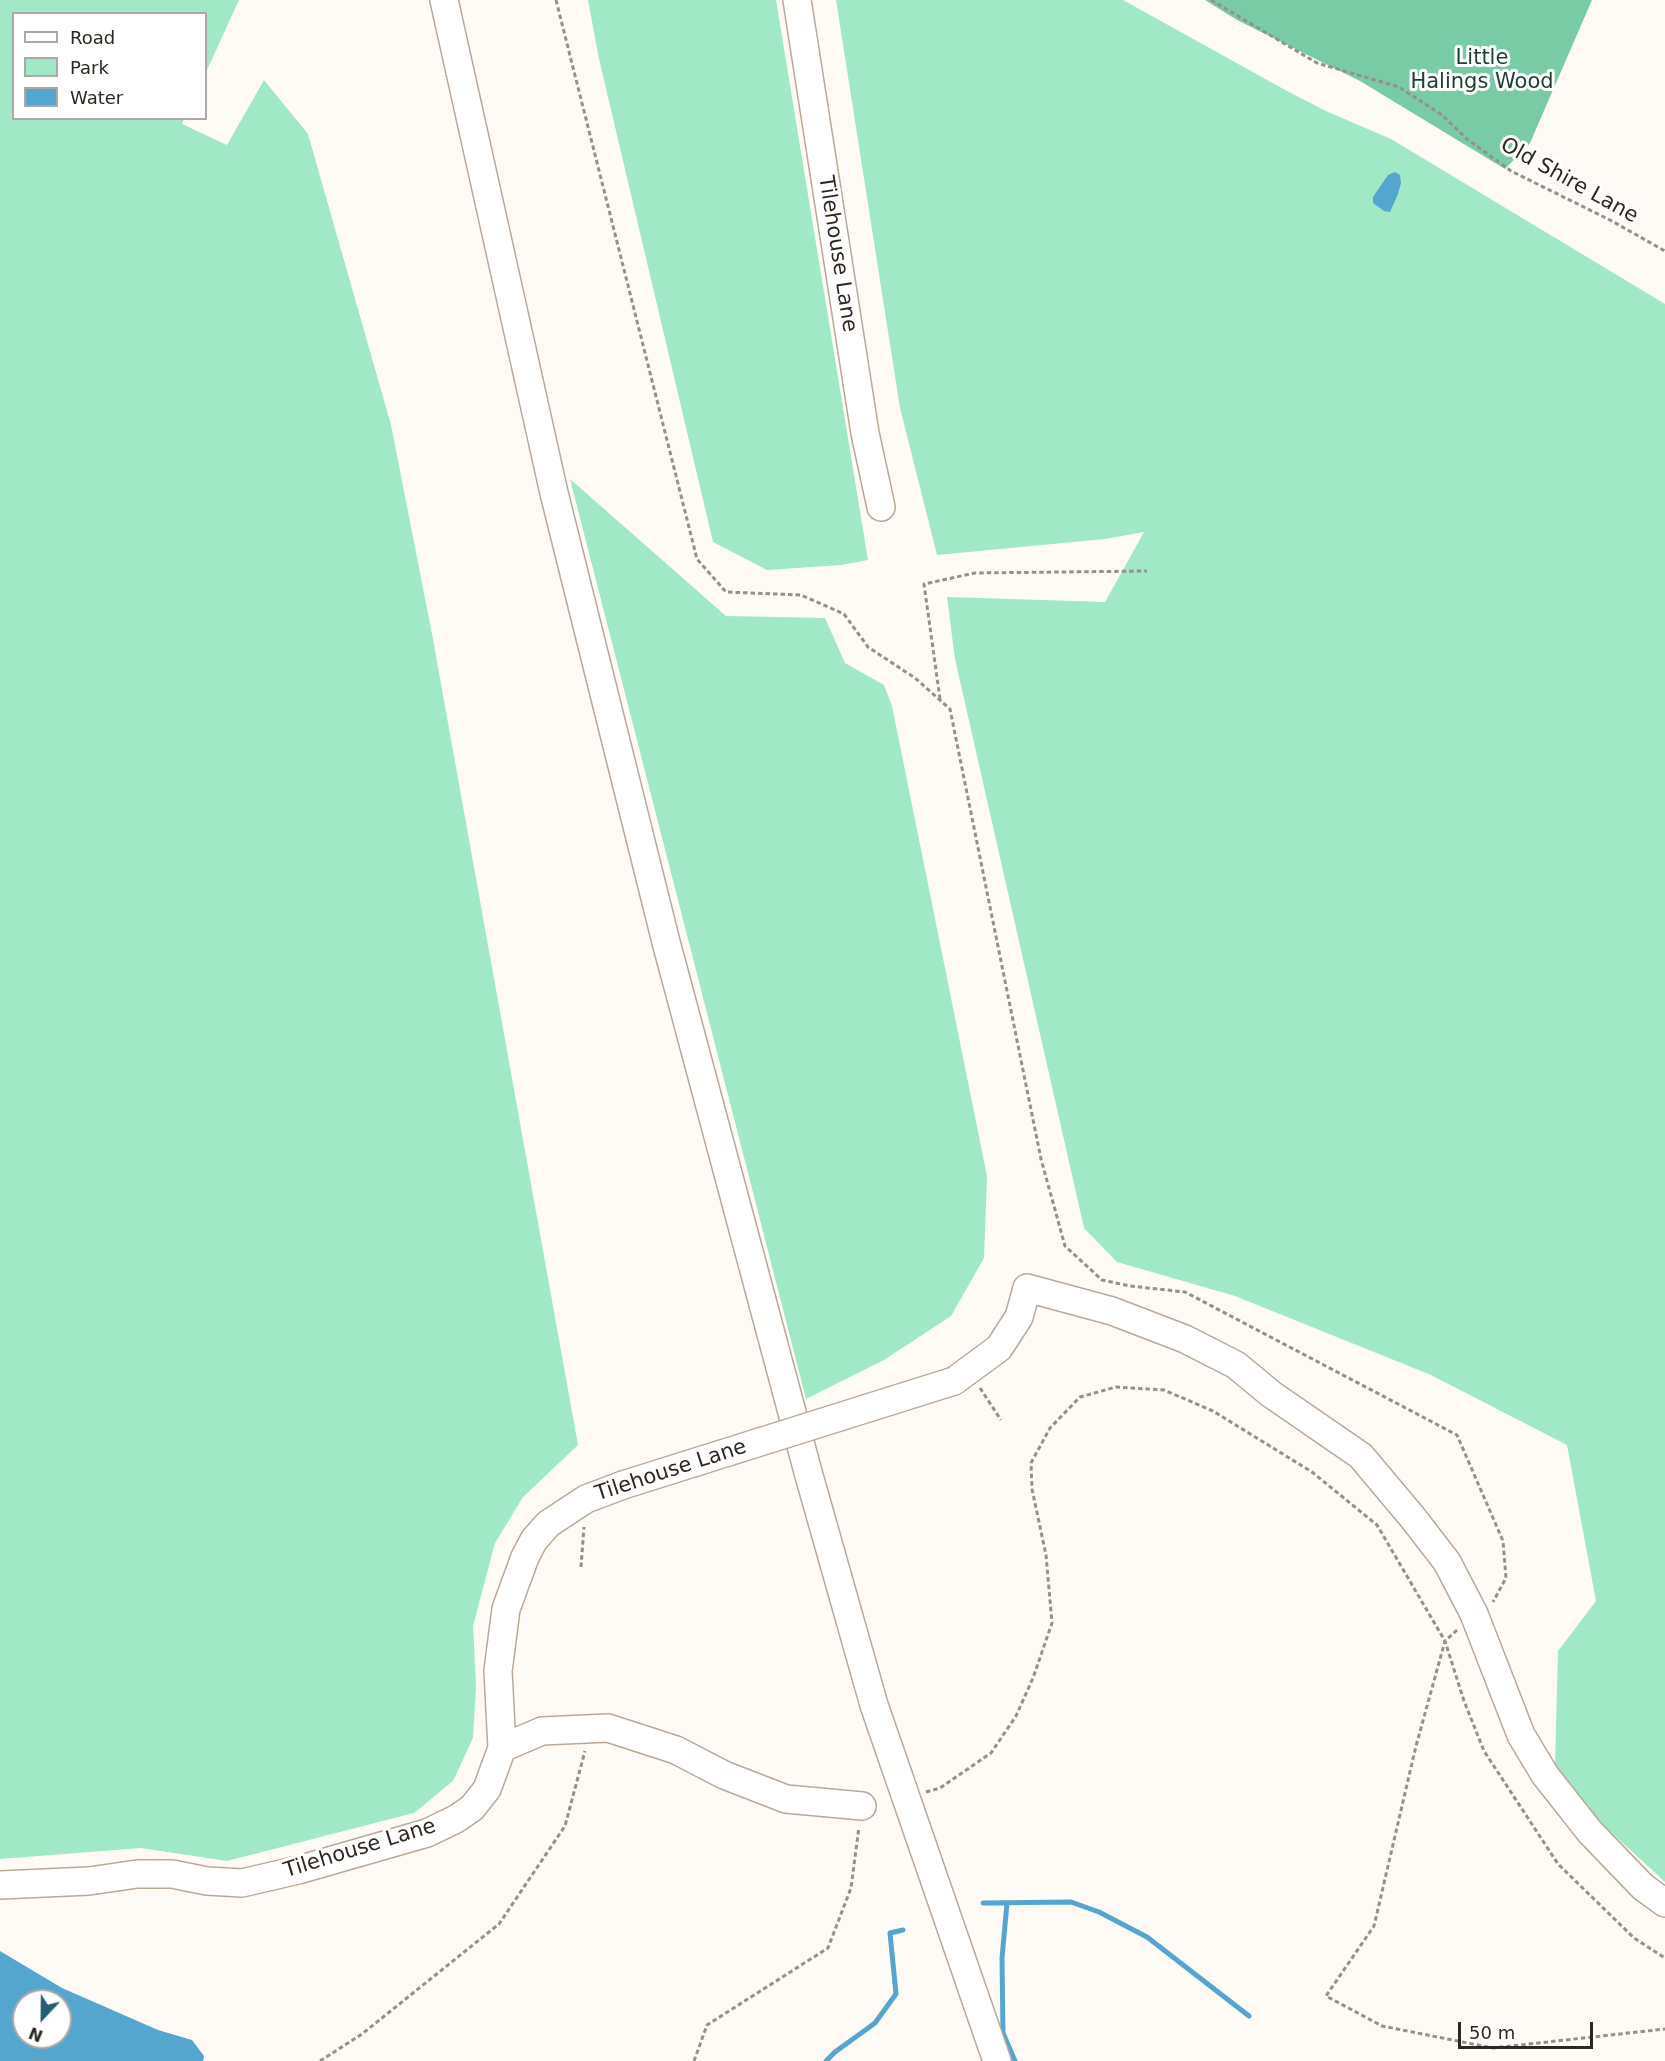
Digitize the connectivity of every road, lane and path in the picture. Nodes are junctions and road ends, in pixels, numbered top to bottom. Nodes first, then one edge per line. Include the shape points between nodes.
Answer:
1 (444, 0) edge
2 (556, 0) edge
3 (797, 0) edge
4 (1211, 0) edge
5 (1665, 251) edge
6 (881, 507) dead end
7 (1147, 572) dead end
8 (940, 701) junction
9 (961, 1376) junction
10 (1001, 1420) dead end
11 (586, 1499) junction
12 (581, 1567) dead end
13 (1506, 1578) dead end
14 (1445, 1641) junction
15 (591, 1728) junction
16 (502, 1748) junction
17 (907, 1798) junction
18 (862, 1806) joint
19 (0, 1885) edge
20 (1665, 1903) edge
21 (1665, 1958) edge
22 (1665, 2029) edge
23 (320, 2061) edge
24 (694, 2061) edge
25 (998, 2061) edge

1 - 17 street via 554,493 666,942 814,1494 874,1705
2 - 8 path via 697,559 726,592 801,595 844,614 868,647 915,678
3 - 6 street, Tilehouse Lane via 865,433
4 - 5 path, Old Shire Lane via 1317,63 1400,87 1442,115 1510,171
7 - 8 path via 975,573 924,584
8 - 13 path via 950,709 1041,1159 1065,1246 1102,1280 1185,1292 1457,1435 1503,1541
9 - 10 path
9 - 11 street, Tilehouse Lane, bridge
9 - 20 street, Tilehouse Lane via 999,1348 1018,1317 1027,1288 1112,1311 1185,1339 1236,1365 1361,1456 1447,1562 1474,1614 1521,1735 1545,1775 1590,1832 1643,1887
11 - 12 path
11 - 16 street, Tilehouse Lane via 548,1524 534,1540 506,1609 498,1671
14 - 17 path via 1377,1525 1312,1472 1213,1411 1164,1390 1116,1387 1080,1397 1050,1428 1031,1463 1052,1623 1029,1688 991,1754 940,1788
14 - 21 path via 1484,1751 1558,1864 1634,1938
14 - 22 path via 1374,1926 1326,1996 1382,2026 1493,2048
15 - 16 street via 542,1731
15 - 18 street via 608,1728 676,1750 724,1775 786,1799
15 - 23 path via 566,1826 499,1924 362,2034
16 - 19 street, Tilehouse Lane via 487,1789 472,1808 456,1819 427,1833 318,1864 242,1883 137,1874 89,1881
17 - 25 street
18 - 24 path via 851,1888 828,1948 707,2025

